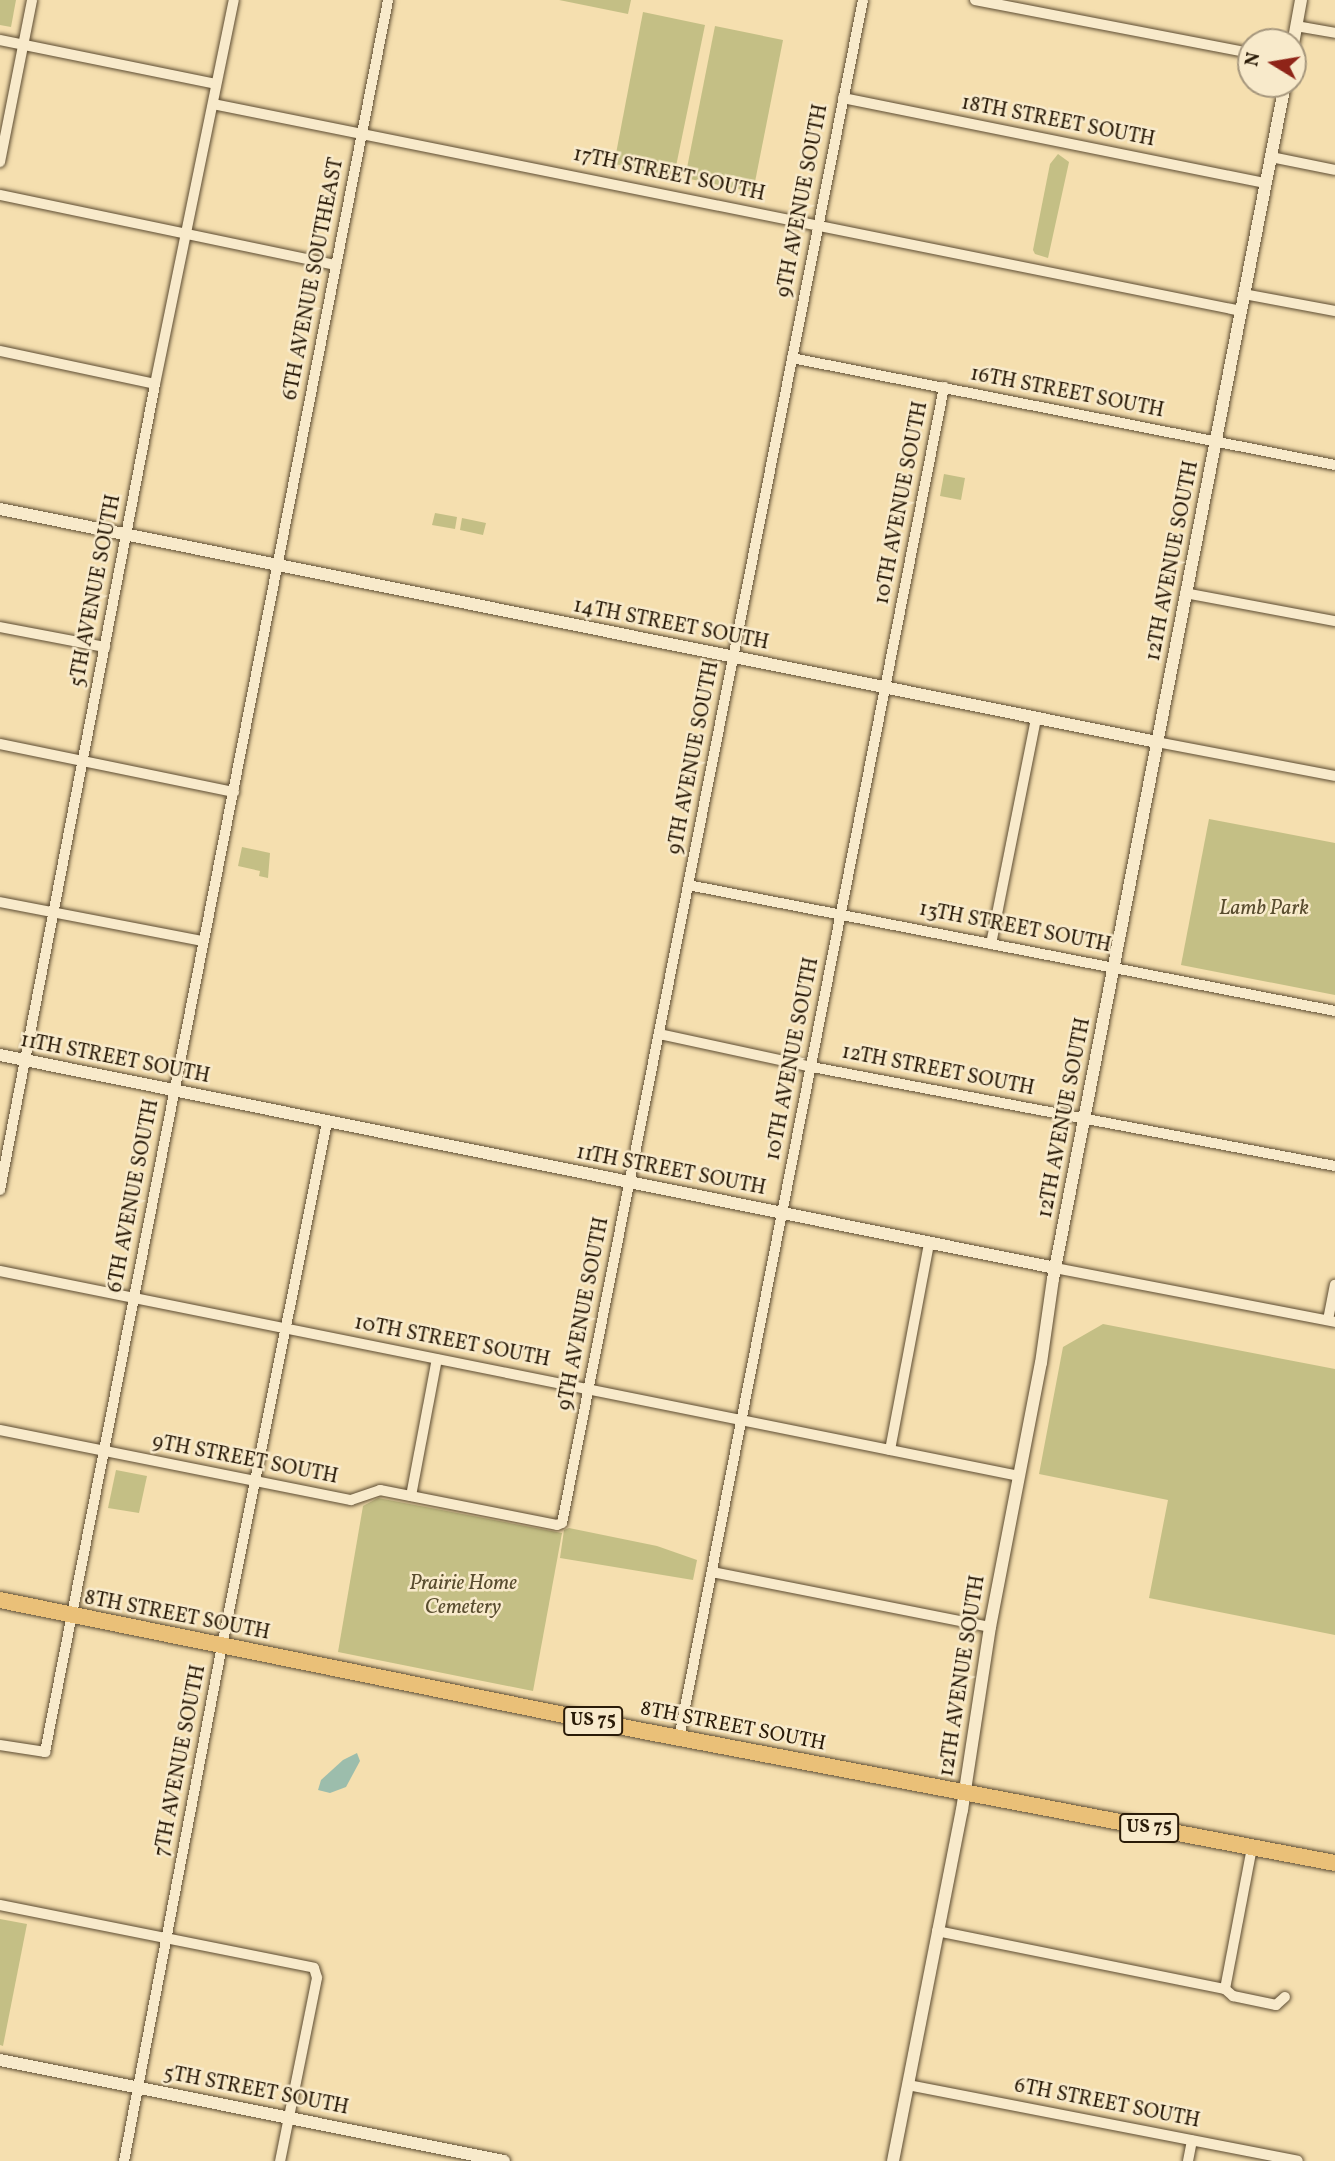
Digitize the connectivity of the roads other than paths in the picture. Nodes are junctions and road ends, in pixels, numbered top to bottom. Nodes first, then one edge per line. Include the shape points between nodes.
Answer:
1 (32, 0) edge
2 (234, 0) edge
3 (388, 0) edge
4 (863, 0) edge
5 (975, 0) edge
6 (1301, 0) edge
7 (1296, 26) joint
8 (1335, 33) edge
9 (0, 40) edge
10 (23, 45) junction
11 (1237, 50) edge
12 (216, 84) junction
13 (843, 98) junction
14 (1282, 98) edge
15 (213, 104) junction
16 (362, 133) junction
17 (1271, 157) junction
18 (0, 162) edge
19 (1335, 170) edge
20 (1266, 183) junction
21 (0, 195) edge
22 (818, 226) junction
23 (186, 234) junction
24 (336, 265) junction
25 (1244, 294) junction
26 (1241, 310) junction
27 (1335, 311) edge
28 (0, 351) edge
29 (792, 358) junction
30 (155, 384) junction
31 (944, 387) junction
32 (1216, 442) junction
33 (1335, 465) edge
34 (0, 509) edge
35 (128, 535) junction
36 (280, 565) junction
37 (1185, 593) junction
38 (1335, 621) edge
39 (0, 627) edge
40 (105, 648) junction
41 (733, 657) junction
42 (885, 688) junction
43 (1036, 718) junction
44 (1157, 742) junction
45 (0, 744) edge
46 (82, 760) junction
47 (1335, 776) edge
48 (234, 792) junction
49 (688, 885) junction
50 (0, 902) edge
51 (53, 912) junction
52 (842, 915) junction
53 (204, 941) junction
54 (991, 944) junction
55 (1114, 967) junction
56 (1335, 1011) edge
57 (659, 1034) junction
58 (0, 1055) edge
59 (26, 1061) junction
60 (812, 1067) junction
61 (175, 1088) junction
62 (1086, 1119) junction
63 (327, 1122) junction
64 (1335, 1166) edge
65 (630, 1182) junction
66 (0, 1190) edge
67 (783, 1213) junction
68 (929, 1243) junction
69 (1055, 1268) junction
70 (0, 1271) edge
71 (1335, 1285) edge
72 (134, 1298) junction
73 (1332, 1321) edge
74 (286, 1329) junction
75 (437, 1359) junction
76 (589, 1389) junction
77 (742, 1420) junction
78 (0, 1430) edge
79 (104, 1450) junction
80 (890, 1450) junction
81 (1019, 1476) junction
82 (256, 1483) junction
83 (411, 1496) junction
84 (562, 1523) joint
85 (712, 1572) junction
86 (0, 1600) edge
87 (72, 1616) junction
88 (990, 1627) junction
89 (222, 1646) junction
90 (679, 1738) junction
91 (0, 1745) edge
92 (964, 1792) junction
93 (1252, 1847) junction
94 (1335, 1863) edge
95 (0, 1905) edge
96 (937, 1931) junction
97 (168, 1939) junction
98 (1225, 1989) junction
99 (1284, 1997) dead end
100 (0, 2060) edge
101 (908, 2085) junction
102 (138, 2087) junction
103 (289, 2117) junction
104 (1192, 2140) junction
105 (439, 2155) edge
106 (124, 2161) edge
107 (280, 2161) edge
108 (505, 2161) edge
109 (893, 2161) edge
110 (1188, 2161) edge
111 (1298, 2161) edge

1 - 10 street
2 - 12 street, 5TH AVENUE SOUTH
3 - 16 street, 6TH AVENUE SOUTHEAST
4 - 13 street, 9TH AVENUE SOUTH
5 - 11 street
6 - 7 street
7 - 8 street
9 - 10 street
10 - 12 street
10 - 18 street
12 - 15 street, 5TH AVENUE SOUTH
13 - 20 street, 18TH STREET SOUTH
13 - 22 street, 9TH AVENUE SOUTH
14 - 17 street, 12TH AVENUE SOUTH
15 - 16 street, 17TH STREET SOUTH
15 - 23 street, 5TH AVENUE SOUTH
16 - 22 street, 17TH STREET SOUTH
16 - 24 street, 6TH AVENUE SOUTHEAST
17 - 19 street
17 - 20 street, 12TH AVENUE SOUTH
20 - 25 street, 12TH AVENUE SOUTH
21 - 23 street
22 - 26 street, 17TH STREET SOUTH
22 - 29 street, 9TH AVENUE SOUTH
23 - 24 street
23 - 30 street, 5TH AVENUE SOUTH
24 - 36 street, 6TH AVENUE SOUTHEAST
25 - 26 street, 12TH AVENUE SOUTH
25 - 27 street
26 - 32 street, 12TH AVENUE SOUTH
28 - 30 street
29 - 31 street, 16TH STREET SOUTH
29 - 41 street, 9TH AVENUE SOUTH
30 - 35 street, 5TH AVENUE SOUTH
31 - 32 street, 16TH STREET SOUTH
31 - 42 street, 10TH AVENUE SOUTH
32 - 33 street, 16TH STREET SOUTH
32 - 37 street, 12TH AVENUE SOUTH
34 - 35 street, 14TH STREET SOUTH
35 - 36 street, 14TH STREET SOUTH
35 - 40 street, 5TH AVENUE SOUTH
36 - 41 street, 14TH STREET SOUTH
36 - 48 street, 6TH AVENUE SOUTH
37 - 38 street
37 - 44 street, 12TH AVENUE SOUTH
39 - 40 street
40 - 46 street, 5TH AVENUE SOUTH
41 - 42 street, 14TH STREET SOUTH
41 - 49 street, 9TH AVENUE SOUTH
42 - 43 street, 14TH STREET SOUTH
42 - 52 street, 10TH AVENUE SOUTH
43 - 44 street, 14TH STREET SOUTH
43 - 54 street
44 - 47 street, 14TH STREET SOUTH
44 - 55 street, 12TH AVENUE SOUTH
45 - 46 street
46 - 48 street
46 - 51 street, 5TH AVENUE SOUTH
48 - 53 street, 6TH AVENUE SOUTH
49 - 52 street, 13TH STREET SOUTH
49 - 57 street, 9TH AVENUE SOUTH
50 - 51 street
51 - 53 street
51 - 59 street, 5TH AVENUE SOUTH
52 - 54 street, 13TH STREET SOUTH
52 - 60 street, 10TH AVENUE SOUTH
53 - 61 street, 6TH AVENUE SOUTH
54 - 55 street, 13TH STREET SOUTH
55 - 56 street, 13TH STREET SOUTH
55 - 62 street, 12TH AVENUE SOUTH
57 - 60 street, 12TH STREET SOUTH
57 - 65 street, 9TH AVENUE SOUTH
58 - 59 street, 11TH STREET SOUTH
59 - 61 street, 11TH STREET SOUTH
59 - 66 street, 5TH AVENUE SOUTH
60 - 62 street, 12TH STREET SOUTH
60 - 67 street, 10TH AVENUE SOUTH
61 - 63 street, 11TH STREET SOUTH
61 - 72 street, 6TH AVENUE SOUTH
62 - 64 street, 12TH STREET SOUTH
62 - 69 street, 12TH AVENUE SOUTH
63 - 65 street, 11TH STREET SOUTH
63 - 74 street, 7TH AVENUE SOUTH
65 - 67 street, 11TH STREET SOUTH
65 - 76 street, 9TH AVENUE SOUTH
67 - 68 street, 11TH STREET SOUTH
67 - 77 street, 10TH AVENUE SOUTH
68 - 69 street, 11TH STREET SOUTH
68 - 80 street
69 - 73 street, 11TH STREET SOUTH
69 - 81 street, 12TH AVENUE SOUTH
70 - 72 street, 10TH STREET SOUTH
71 - 73 street
72 - 74 street, 10TH STREET SOUTH
72 - 79 street, 6TH AVENUE SOUTH
74 - 75 street, 10TH STREET SOUTH
74 - 82 street, 7TH AVENUE SOUTH
75 - 76 street, 10TH STREET SOUTH
75 - 83 street
76 - 77 street, 10TH STREET SOUTH
76 - 84 street, 9TH AVENUE SOUTH
77 - 80 street, 10TH STREET SOUTH
77 - 85 street, 10TH AVENUE SOUTH
78 - 79 street, 9TH STREET SOUTH
79 - 82 street, 9TH STREET SOUTH
79 - 87 street, 6TH AVENUE SOUTH
80 - 81 street, 10TH STREET SOUTH
81 - 88 street, 12TH AVENUE SOUTH
82 - 83 street, 9TH STREET SOUTH via 351,1500 380,1490
82 - 89 street, 7TH AVENUE SOUTH
83 - 84 street, 9TH STREET SOUTH
85 - 88 street
85 - 90 street, 10TH AVENUE SOUTH
86 - 87 main road, 8TH STREET SOUTH / US 75
87 - 89 main road, 8TH STREET SOUTH / US 75
87 - 91 street, 6TH AVENUE SOUTH via 45,1752
88 - 92 street, 12TH AVENUE SOUTH
89 - 90 main road, 8TH STREET SOUTH / US 75
89 - 97 street, 7TH AVENUE SOUTH
90 - 92 main road, 8TH STREET SOUTH / US 75
92 - 93 main road, 8TH STREET SOUTH / US 75
92 - 96 street, 12TH AVENUE SOUTH
93 - 94 main road, 8TH STREET SOUTH / US 75
93 - 98 street
95 - 97 street
96 - 98 street
96 - 101 street, 12TH AVENUE SOUTH
97 - 102 street, 7TH AVENUE SOUTH
97 - 103 street via 314,1968 317,1978
98 - 99 street via 1233,1996 1276,2005
100 - 102 street, 5TH STREET SOUTH
101 - 104 street, 6TH STREET SOUTH
101 - 109 street, 12TH AVENUE SOUTH
102 - 103 street, 5TH STREET SOUTH
102 - 106 street, 7TH AVENUE SOUTH
103 - 105 street, 5TH STREET SOUTH
103 - 107 street
104 - 110 street
104 - 111 street, 6TH STREET SOUTH
105 - 108 street, 5TH STREET SOUTH

